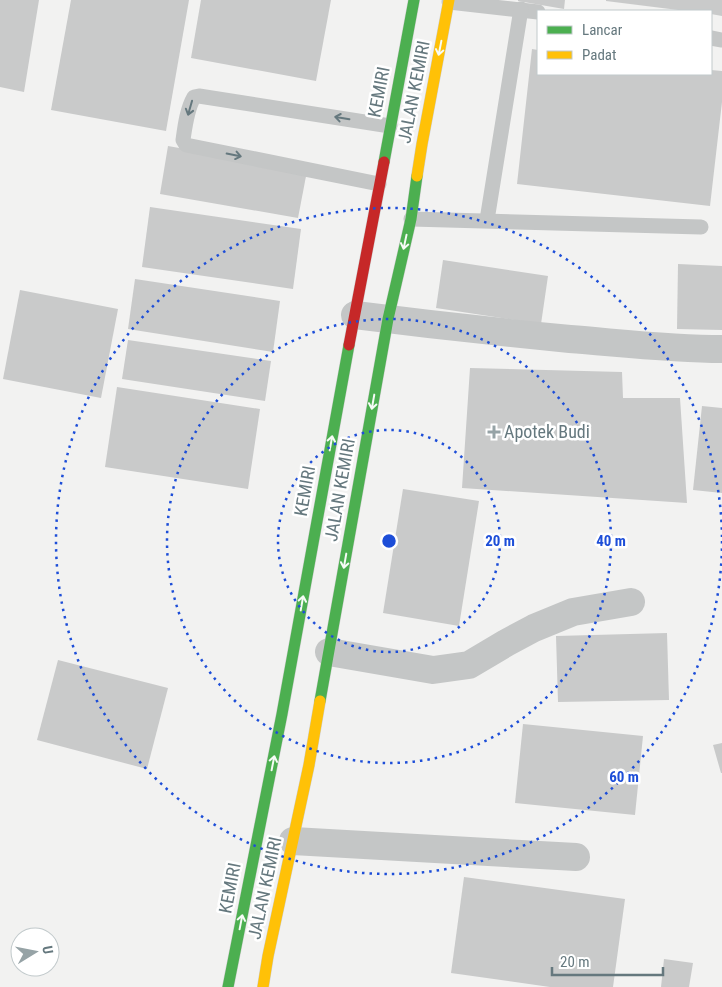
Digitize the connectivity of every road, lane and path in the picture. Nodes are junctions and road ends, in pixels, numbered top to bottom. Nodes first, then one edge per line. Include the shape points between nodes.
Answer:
1 (414, 0) edge
2 (449, 1) edge
3 (521, 9) junction
4 (537, 12) edge
5 (390, 126) junction
6 (379, 184) junction
7 (411, 219) junction
8 (488, 220) junction
9 (701, 227) dead end
10 (355, 315) junction
11 (388, 319) junction
12 (722, 349) edge
13 (631, 602) dead end
14 (329, 652) junction
15 (293, 841) junction
16 (576, 857) dead end
17 (228, 987) edge
18 (263, 987) edge

1 - 5 highway, KEMIRI
2 - 3 lane
2 -> 7 highway, JALAN KEMIRI
3 - 4 lane
3 - 8 lane
5 - 6 highway, KEMIRI
5 -> 6 lane via 199,96 191,102 184,134 186,145
6 - 10 highway, KEMIRI
7 - 8 lane
7 -> 11 highway, JALAN KEMIRI
8 - 9 lane
10 - 11 street
17 -> 10 highway, KEMIRI
11 - 12 street via 594,341
11 -> 14 highway, JALAN KEMIRI
13 - 14 street via 573,612 534,628 469,665 433,670
14 - 15 highway, JALAN KEMIRI
15 - 16 street
15 - 18 highway, JALAN KEMIRI

